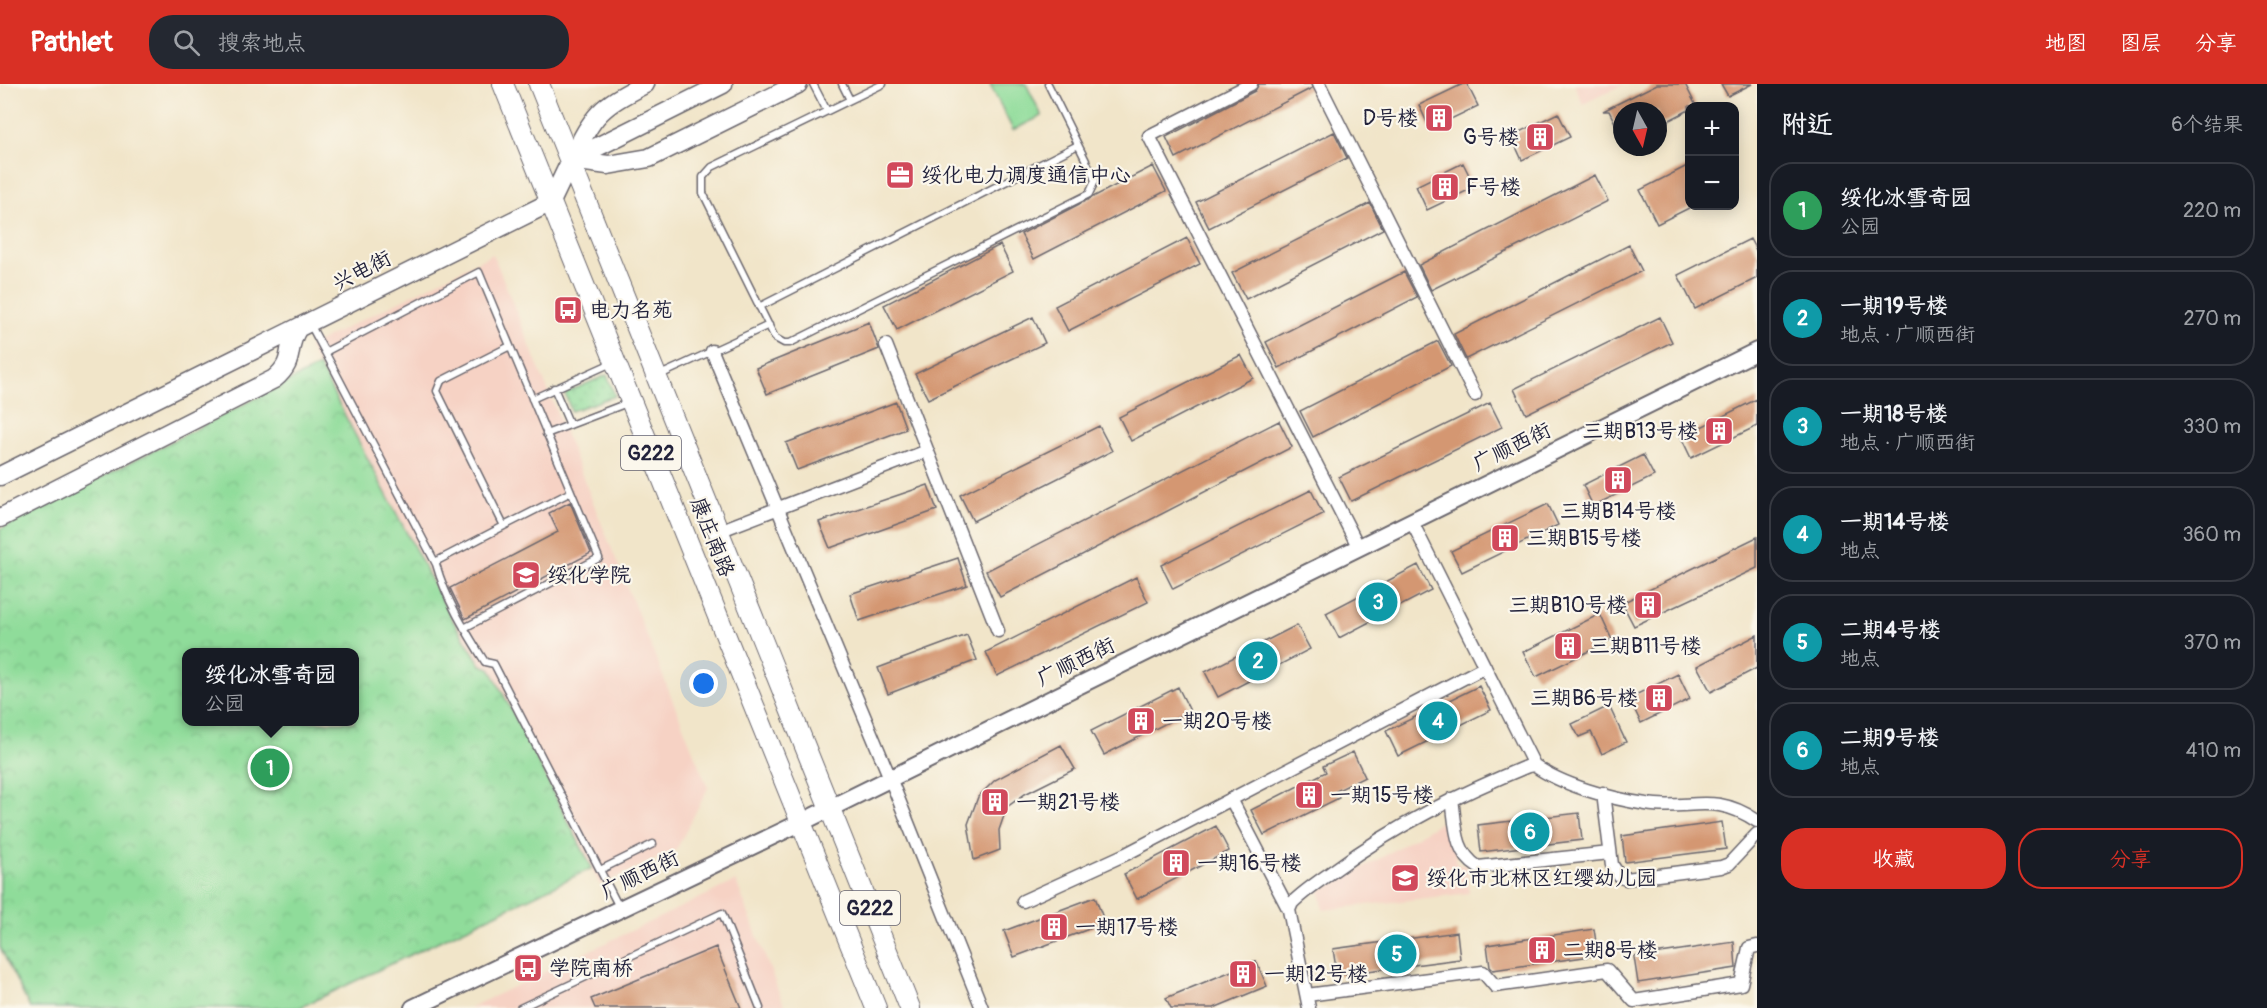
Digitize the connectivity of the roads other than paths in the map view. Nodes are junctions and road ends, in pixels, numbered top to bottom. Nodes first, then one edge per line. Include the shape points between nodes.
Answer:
1 (503, 84) edge
2 (540, 84) edge
3 (645, 84) edge
4 (723, 84) edge
5 (798, 84) edge
6 (813, 84) edge
7 (842, 84) edge
8 (883, 84) edge
9 (1048, 84) edge
10 (1251, 84) edge
11 (1320, 84) edge
12 (850, 100) junction
13 (827, 111) junction
14 (1078, 146) junction
15 (571, 160) junction
16 (551, 202) junction
17 (759, 307) junction
18 (304, 325) junction
19 (769, 325) junction
20 (886, 345) dead end
21 (510, 346) junction
22 (712, 351) junction
23 (1757, 351) edge
24 (325, 352) junction
25 (614, 362) junction
26 (657, 377) junction
27 (555, 388) junction
28 (1475, 395) dead end
29 (532, 399) junction
30 (630, 401) junction
31 (570, 425) junction
32 (546, 434) junction
33 (927, 451) junction
34 (0, 476) edge
35 (571, 492) junction
36 (778, 508) junction
37 (0, 518) edge
38 (1412, 522) junction
39 (504, 526) junction
40 (719, 531) junction
41 (1359, 548) junction
42 (435, 562) junction
43 (464, 628) junction
44 (998, 631) dead end
45 (1485, 667) junction
46 (1534, 765) junction
47 (890, 778) junction
48 (1603, 793) junction
49 (1231, 799) junction
50 (1452, 799) junction
51 (830, 807) junction
52 (1757, 821) edge
53 (802, 822) junction
54 (1757, 834) edge
55 (653, 844) dead end
56 (1610, 854) junction
57 (600, 870) junction
58 (1023, 901) dead end
59 (620, 909) junction
60 (1289, 910) junction
61 (1757, 946) edge
62 (1308, 1002) edge
63 (413, 1008) edge
64 (520, 1008) edge
65 (760, 1008) edge
66 (876, 1008) edge
67 (910, 1008) edge
68 (982, 1008) edge

1 - 16 highway, 康庄南路 / G222
2 - 15 highway, 康庄南路 / G222
3 - 15 main road via 601,109
4 - 15 main road
5 - 15 main road via 649,158 608,165
6 - 13 lane
7 - 12 lane
8 - 12 lane
9 - 14 lane
10 - 41 street via 1149,136
11 - 28 street
12 - 13 lane
13 - 17 lane via 712,167 704,177 703,194
14 - 17 lane
14 - 19 lane via 1095,182 1089,194 790,343 775,338
15 - 16 main road
15 - 26 highway, 康庄南路 / G222
16 - 18 main road, 兴电街
16 - 25 highway, 康庄南路 / G222
17 - 19 lane
18 - 24 lane
18 - 34 main road, 兴电街
18 - 37 main road via 292,337 287,365 274,379
19 - 22 lane
20 - 33 street
21 - 24 lane via 479,272
21 - 29 lane
21 - 39 lane via 441,381 437,391
22 - 26 lane
22 - 36 street
23 - 38 main road, 广顺西街
24 - 42 lane
25 - 27 lane
25 - 30 highway, 康庄南路 / G222
26 - 40 highway, 康庄南路 / G222
27 - 29 lane
27 - 31 lane
29 - 32 lane
30 - 31 lane
30 - 53 highway, 康庄南路 / G222
31 - 32 lane
32 - 35 lane
33 - 36 street
33 - 44 street
35 - 39 lane
35 - 43 lane via 599,558
36 - 40 street
36 - 47 street
38 - 41 main road, 广顺西街
38 - 45 street
39 - 42 lane
40 - 51 highway, 康庄南路 / G222
41 - 47 main road, 广顺西街
42 - 43 lane via 443,590
43 - 57 lane via 485,662 494,664
45 - 46 street
45 - 49 street
46 - 48 street via 1551,778
46 - 50 street
47 - 51 main road, 广顺西街
47 - 68 street
48 - 52 street via 1647,805 1703,802 1729,806
48 - 56 street
49 - 58 street via 1126,854
49 - 60 street
50 - 56 street via 1459,845 1467,859 1478,867
50 - 60 street via 1350,859 1299,897
51 - 53 main road, 广顺西街
51 - 67 highway, 康庄南路 / G222
53 - 59 main road, 广顺西街
53 - 66 highway, 康庄南路 / G222
54 - 56 street via 1729,864 1721,867 1626,879 1613,869
55 - 57 lane
57 - 59 lane
59 - 63 main road, 广顺西街
60 - 62 street
61 - 62 street via 1749,948 1741,984 1634,1001 1607,970 1496,986 1483,972
64 - 65 lane via 722,913

